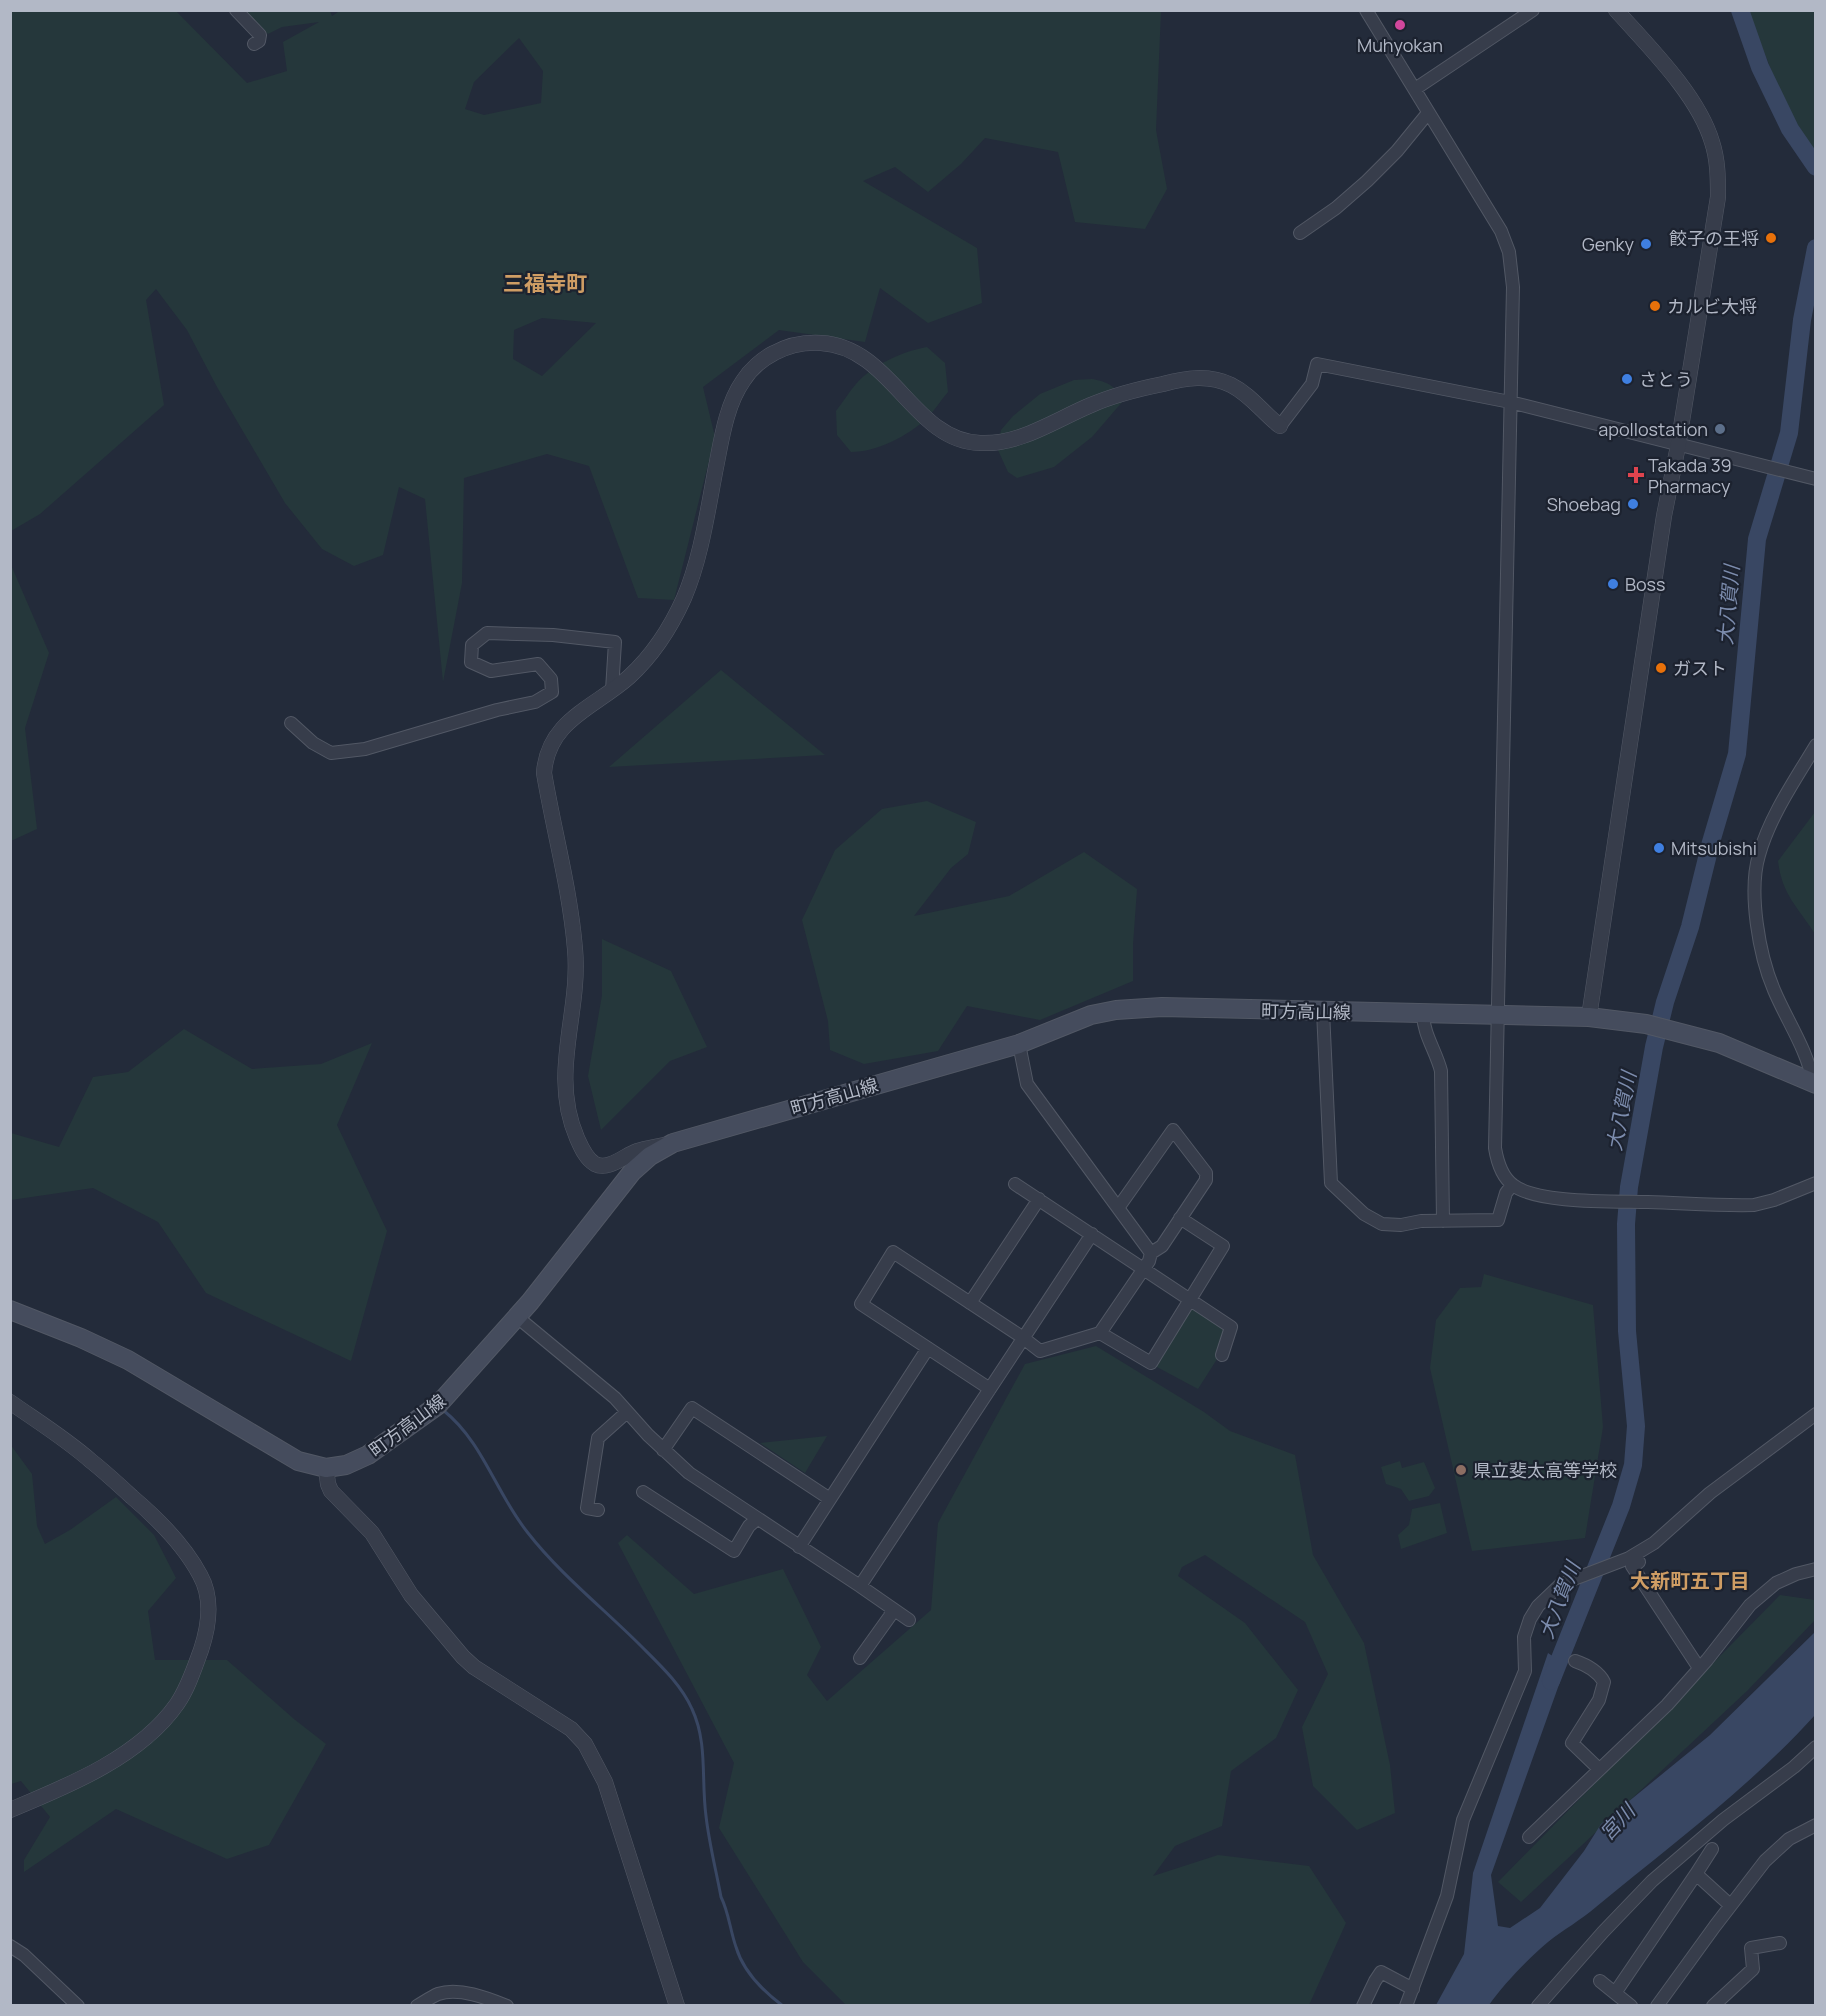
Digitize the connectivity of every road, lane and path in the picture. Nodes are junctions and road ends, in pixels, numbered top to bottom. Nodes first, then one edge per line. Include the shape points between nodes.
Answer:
1 (236, 10) edge
2 (1366, 10) edge
3 (1533, 10) edge
4 (1616, 10) edge
5 (254, 44) dead end
6 (1415, 88) junction
7 (1428, 113) junction
8 (1300, 233) dead end
9 (1510, 402) junction
10 (1280, 426) joint
11 (1678, 446) junction
12 (1815, 479) edge
13 (612, 690) junction
14 (291, 723) dead end
15 (1815, 745) edge
16 (1323, 1011) junction
17 (1423, 1013) junction
18 (1497, 1015) junction
19 (1589, 1017) junction
20 (1019, 1044) junction
21 (1814, 1083) edge
22 (673, 1143) junction
23 (1815, 1183) edge
24 (1015, 1184) dead end
25 (1512, 1185) junction
26 (1039, 1199) junction
27 (1119, 1208) junction
28 (1180, 1218) junction
29 (1443, 1221) junction
30 (1092, 1234) junction
31 (1151, 1254) junction
32 (1143, 1268) junction
33 (1190, 1300) junction
34 (970, 1303) junction
35 (10, 1310) edge
36 (516, 1316) junction
37 (1100, 1333) junction
38 (1022, 1337) junction
39 (928, 1348) junction
40 (1222, 1355) dead end
41 (990, 1389) junction
42 (10, 1402) edge
43 (627, 1412) junction
44 (1815, 1414) edge
45 (663, 1450) junction
46 (326, 1468) junction
47 (643, 1492) dead end
48 (830, 1499) junction
49 (598, 1510) dead end
50 (758, 1519) junction
51 (799, 1546) junction
52 (1631, 1557) junction
53 (1815, 1569) edge
54 (860, 1587) junction
55 (892, 1608) junction
56 (909, 1620) dead end
57 (860, 1658) dead end
58 (1575, 1660) dead end
59 (1699, 1668) junction
60 (1815, 1747) edge
61 (1599, 1769) junction
62 (10, 1810) edge
63 (1815, 1825) edge
64 (1529, 1837) dead end
65 (1712, 1849) dead end
66 (1696, 1874) junction
67 (1730, 1905) junction
68 (1780, 1943) dead end
69 (10, 1946) edge
70 (1600, 1981) dead end
71 (1413, 1989) junction
72 (1616, 1993) junction
73 (78, 2006) edge
74 (417, 2006) edge
75 (507, 2006) edge
76 (677, 2006) edge
77 (1363, 2006) edge
78 (1406, 2006) edge
79 (1538, 2006) edge
80 (1631, 2006) edge
81 (1657, 2006) edge
82 (1713, 2006) edge

1 - 5 street via 260,35
2 - 6 street
3 - 6 street
4 - 11 street via 1693,103 1712,142 1717,167 1718,197
6 - 7 street
7 - 8 street via 1367,181
7 - 9 street via 1493,217 1509,252 1513,287
9 - 10 street via 1317,364 1312,384
9 - 11 street
9 - 18 street
10 - 13 street via 1240,390 1218,380 1196,378 1122,393 1015,439 974,443 939,428 859,355 823,343 782,349 750,371 732,404 691,580 677,613 645,661
11 - 12 street
11 - 19 street via 1664,516
13 - 14 street via 615,642 486,633 472,645 471,662 491,671 538,664 551,679 552,692 535,702 365,749 332,753 313,743
13 - 22 street via 562,728 545,761 575,951 564,1088 575,1134 595,1164 611,1164 634,1152
15 - 21 street via 1775,815 1755,878 1758,933 1765,965 1783,1013 1806,1054
16 - 17 main road, 町方高山線
16 - 20 main road, 町方高山線 via 1162,1007 1116,1010 1090,1015
16 - 29 street via 1331,1183 1364,1214 1382,1224
17 - 18 main road, 町方高山線
17 - 29 street via 1423,1026 1441,1071
18 - 19 main road, 町方高山線
18 - 25 street via 1495,1148
19 - 21 main road, 町方高山線 via 1689,1034
20 - 22 main road, 町方高山線
20 - 27 street via 1027,1084
22 - 36 main road, 町方高山線 via 632,1172
23 - 25 street via 1754,1205 1554,1198
24 - 26 street
25 - 29 street via 1498,1220
26 - 30 street
26 - 34 street
27 - 28 street via 1173,1130 1206,1173 1206,1180
27 - 31 street
28 - 31 street via 1162,1246
28 - 33 street via 1223,1246
30 - 32 street
30 - 38 street
31 - 32 street
32 - 33 street
32 - 37 street
33 - 37 street via 1151,1363
33 - 40 street via 1231,1327
34 - 38 street
34 - 39 street via 893,1252 861,1304
35 - 46 main road, 町方高山線 via 128,1360 298,1461
36 - 43 street
36 - 46 main road, 町方高山線 via 438,1405 368,1455 346,1465
37 - 38 street via 1040,1351
38 - 41 street
39 - 41 street
39 - 48 street
41 - 54 street
42 - 62 street via 90,1459 156,1517 201,1576 207,1593 208,1618 190,1681 165,1720 124,1754 87,1777
43 - 45 street
43 - 49 street via 598,1438 587,1508
44 - 52 street via 1710,1493 1654,1543
45 - 48 street via 692,1408
45 - 50 street via 689,1473
46 - 76 street via 331,1491 372,1533 411,1595 463,1657 571,1729 585,1744 605,1782
47 - 50 street via 734,1551
48 - 51 street
50 - 51 street
51 - 54 street
52 - 59 street via 1639,1562 1632,1566
52 - 71 street via 1568,1581 1545,1598 1530,1619 1524,1637 1525,1671 1469,1803 1447,1896
53 - 59 street via 1776,1583 1750,1605
54 - 55 street
55 - 56 street
55 - 57 street
58 - 61 street via 1587,1665 1605,1682 1599,1700 1572,1743
59 - 61 street via 1667,1705
60 - 79 street via 1652,1881
61 - 64 street
63 - 67 street via 1783,1844
65 - 66 street
66 - 67 street
66 - 72 street
67 - 81 street
68 - 82 street via 1751,1948 1753,1969
69 - 73 street
70 - 72 street
71 - 77 street via 1381,1972
71 - 78 street
72 - 80 street
74 - 75 street via 447,1992 465,1993

